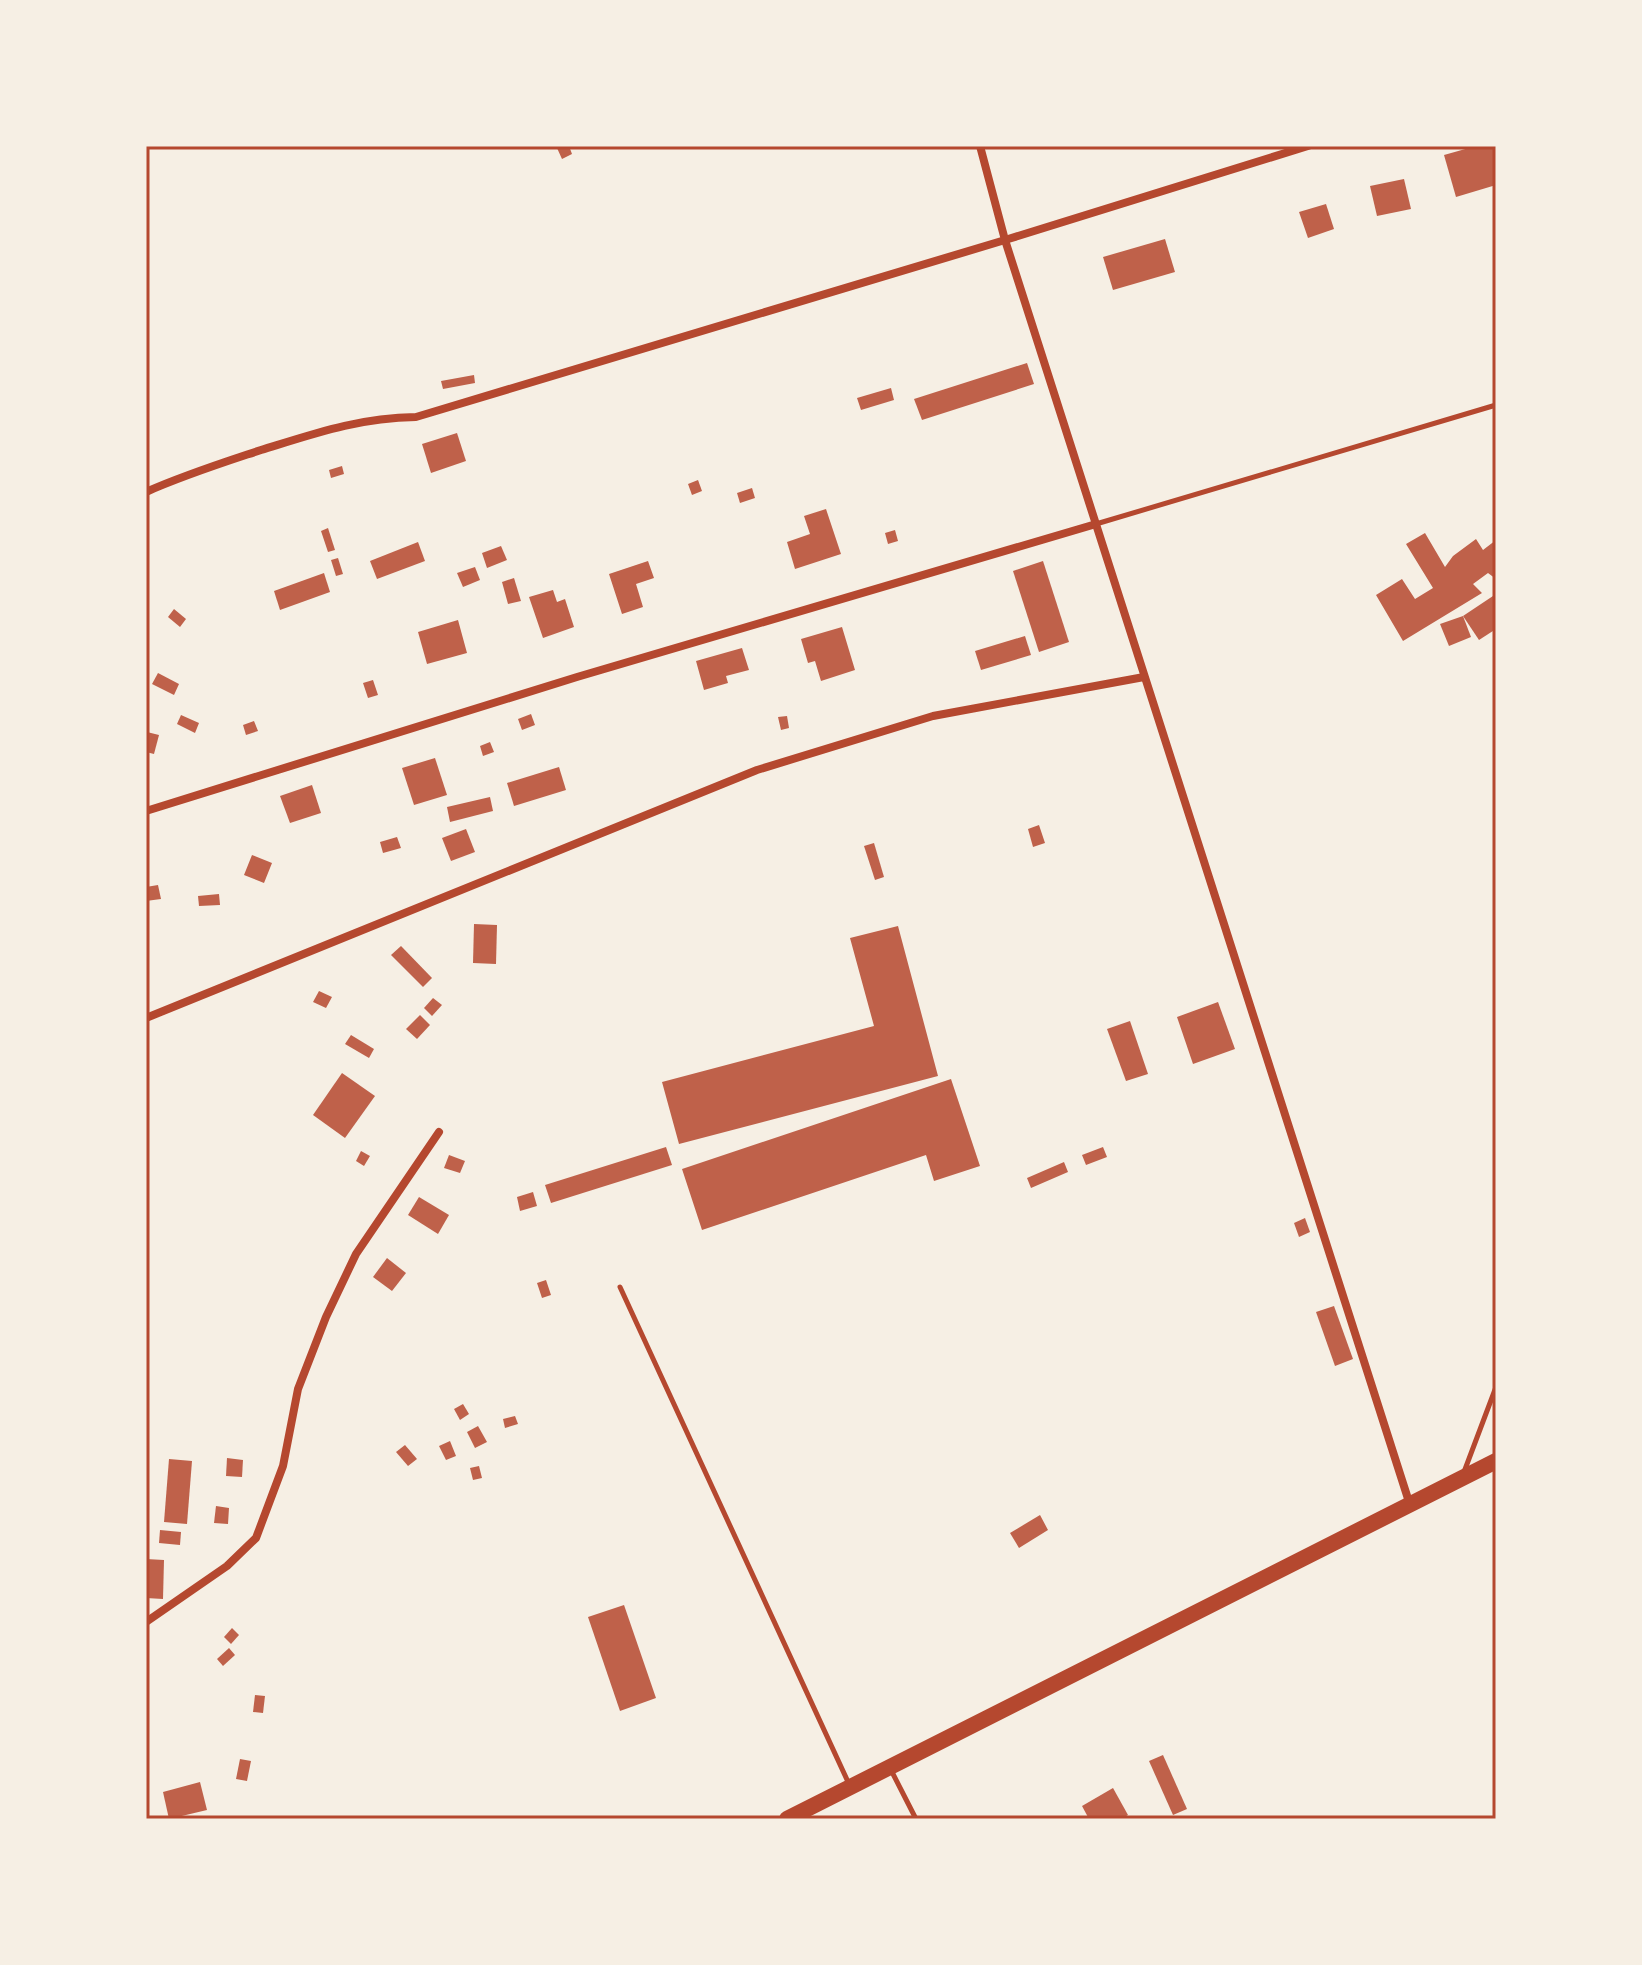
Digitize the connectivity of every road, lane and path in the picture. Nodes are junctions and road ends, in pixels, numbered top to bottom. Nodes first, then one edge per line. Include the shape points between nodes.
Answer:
1 (980, 146) edge
2 (1308, 146) edge
3 (1005, 240) junction
4 (1496, 405) edge
5 (146, 492) edge
6 (1096, 524) junction
7 (1144, 677) junction
8 (146, 811) edge
9 (146, 1018) edge
10 (439, 1132) dead end
11 (620, 1287) dead end
12 (1496, 1387) edge
13 (1496, 1461) edge
14 (1462, 1478) junction
15 (1410, 1505) junction
16 (146, 1622) edge
17 (890, 1767) junction
18 (850, 1787) junction
19 (787, 1819) edge
20 (916, 1819) edge

1 - 3 street
2 - 3 street
3 - 5 street via 416,417 329,428 188,473
3 - 6 street
4 - 6 lane
6 - 7 street
6 - 8 street
7 - 9 street via 933,716 757,770
7 - 15 street
10 - 16 street via 356,1254 326,1317 298,1389 283,1466 256,1538 227,1566
11 - 18 lane
12 - 14 lane
13 - 14 main road
14 - 15 main road
15 - 17 main road
17 - 18 main road
17 - 20 lane
18 - 19 main road

